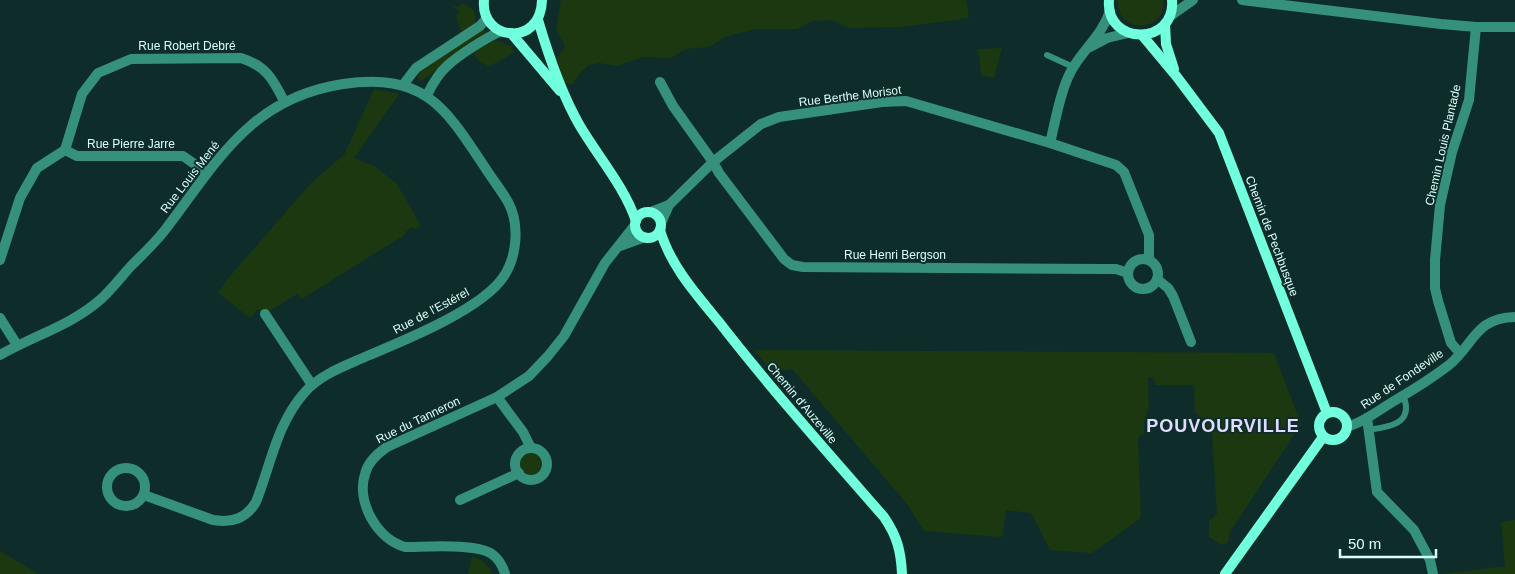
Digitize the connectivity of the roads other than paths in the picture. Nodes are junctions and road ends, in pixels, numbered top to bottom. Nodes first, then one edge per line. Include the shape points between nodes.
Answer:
1 (473, 0) edge
2 (542, 0) edge
3 (1172, 0) edge
4 (1193, 0) edge
5 (1242, 0) edge
6 (484, 3) edge
7 (1109, 4) edge
8 (487, 18) junction
9 (538, 20) junction
10 (1167, 20) junction
11 (1476, 27) junction
12 (1515, 27) edge
13 (506, 32) junction
14 (1128, 33) junction
15 (1142, 35) junction
16 (1085, 50) junction
17 (1047, 55) dead end
18 (1073, 67) junction
19 (1177, 76) junction
20 (660, 82) dead end
21 (403, 85) junction
22 (563, 94) junction
23 (427, 95) junction
24 (284, 101) junction
25 (1050, 143) junction
26 (65, 150) junction
27 (713, 162) junction
28 (206, 172) junction
29 (625, 194) junction
30 (669, 205) junction
31 (649, 212) junction
32 (636, 223) junction
33 (660, 226) junction
34 (647, 237) junction
35 (620, 246) junction
36 (668, 253) junction
37 (0, 260) edge
38 (1149, 260) junction
39 (1128, 273) junction
40 (1157, 279) junction
41 (266, 314) dead end
42 (1515, 317) edge
43 (0, 318) edge
44 (1191, 342) dead end
45 (17, 345) junction
46 (1460, 353) junction
47 (0, 355) edge
48 (312, 385) junction
49 (1404, 395) junction
50 (496, 396) junction
51 (1327, 413) junction
52 (1367, 418) junction
53 (1347, 427) junction
54 (1368, 430) junction
55 (1324, 437) junction
56 (531, 448) junction
57 (519, 473) junction
58 (144, 495) dead end
59 (460, 500) dead end
60 (505, 574) edge
61 (902, 574) edge
62 (1225, 574) edge
63 (1433, 574) edge

1 - 6 street
2 - 9 street
3 - 10 street, Chemin de Pechbusque
4 - 10 street
5 - 11 street
6 - 8 street
7 - 14 street via 1116,24
7 - 16 street via 1107,20
8 - 13 street, Chemin d'Auzeville
8 - 21 street via 480,26 416,68
9 - 13 street via 530,29
9 - 22 street, Chemin d'Auzeville
10 - 15 street via 1150,34
10 - 19 street, Chemin de Pechbusque via 1166,44
11 - 12 street
11 - 46 street, Chemin Louis Plantade via 1469,100 1452,152 1440,205 1435,260 1438,301 1452,343
13 - 22 street, Chemin d'Auzeville
13 - 23 street via 492,35 447,66
14 - 15 street
14 - 16 street via 1107,38
15 - 19 street, Chemin de Pechbusque
16 - 18 street
17 - 18 lane
18 - 25 street
19 - 51 street, Chemin de Pechbusque via 1218,133
20 - 27 street
21 - 23 street, Rue Louis Mené
21 - 24 street, Rue Louis Mené via 363,81
22 - 29 street, Chemin d'Auzeville
23 - 48 street, Rue de l'Estérel via 439,105 466,140 508,202 515,230 512,259 498,285 475,303
24 - 26 street, Rue Robert Debré via 264,70 241,58 131,59 98,73 82,94
24 - 28 street, Rue Louis Mené via 241,133
25 - 27 street, Rue Berthe Morisot via 906,101 779,117 761,124
25 - 38 street via 1116,165 1124,172 1149,235
26 - 28 street, Rue Pierre Jarre via 77,156 183,156
26 - 37 street via 37,168 20,198
27 - 30 street, Rue Berthe Morisot
27 - 39 street, Rue Henri Bergson via 784,259 792,265 1116,269
28 - 45 street, Rue Louis Mené via 164,232 102,297 82,315
29 - 31 street, Chemin d'Auzeville
29 - 32 street, Chemin d'Auzeville
30 - 31 street, Rue Berthe Morisot
30 - 33 street, Rue Berthe Morisot
31 - 32 street via 640,215
31 - 33 street, Chemin d'Auzeville via 659,218
32 - 34 street, Chemin d'Auzeville via 638,232
32 - 35 street, Rue du Tanneron
33 - 34 street via 657,234
33 - 36 street, Chemin d'Auzeville
34 - 35 street, Rue du Tanneron
34 - 36 street, Chemin d'Auzeville
35 - 50 street, Rue du Tanneron via 605,263 564,336 548,356 529,376
36 - 61 street, Chemin d'Auzeville via 736,345 884,517 900,548
38 - 39 street via 1135,261
38 - 40 street via 1157,270
39 - 40 street via 1138,288 1147,288
40 - 44 street via 1173,296
41 - 48 street
42 - 46 street, Rue de Fondeville via 1493,320 1475,334
43 - 45 street
45 - 47 street, Rue Louis Mené
46 - 49 street, Rue de Fondeville via 1450,364
48 - 58 street, Rue de l'Estérel via 291,409 281,427 256,502 240,519 213,520
49 - 52 street, Rue de Fondeville
49 - 54 lane via 1407,405 1400,422
50 - 56 street
50 - 60 street, Rue du Tanneron via 379,452 364,474 363,488 367,509 375,524 397,544 486,551 496,558
51 - 53 street via 1339,413
51 - 55 street via 1319,422 1319,430
52 - 53 street, Rue de Fondeville
52 - 54 street
53 - 55 street, Rue de Fondeville via 1340,438
54 - 63 street via 1377,492 1414,530 1430,560
55 - 62 street
56 - 57 street via 522,450 516,458
56 - 57 street via 545,456 546,471 535,479 525,478
57 - 59 street

